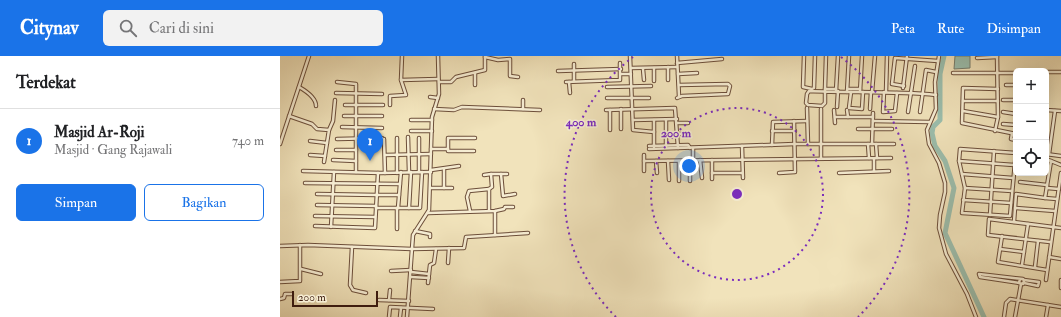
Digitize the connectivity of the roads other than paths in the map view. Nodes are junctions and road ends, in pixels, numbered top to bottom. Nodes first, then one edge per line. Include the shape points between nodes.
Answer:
1 (309, 56) edge
2 (402, 56) edge
3 (438, 56) edge
4 (485, 56) edge
5 (630, 56) edge
6 (677, 56) edge
7 (700, 56) edge
8 (804, 56) edge
9 (815, 56) edge
10 (826, 56) edge
11 (838, 56) edge
12 (849, 56) edge
13 (862, 56) edge
14 (875, 56) edge
15 (887, 56) edge
16 (939, 56) edge
17 (907, 57) edge
18 (997, 57) edge
19 (977, 58) dead end
20 (722, 59) dead end
21 (700, 60) junction
22 (938, 61) junction
23 (620, 63) dead end
24 (677, 63) junction
25 (574, 64) dead end
26 (915, 66) dead end
27 (677, 67) junction
28 (631, 68) junction
29 (643, 68) junction
30 (654, 68) junction
31 (668, 68) junction
32 (621, 69) junction
33 (574, 70) junction
34 (558, 71) dead end
35 (936, 72) junction
36 (1049, 72) edge
37 (1061, 72) edge
38 (475, 73) junction
39 (697, 73) dead end
40 (953, 73) dead end
41 (997, 73) junction
42 (1013, 73) edge
43 (621, 74) junction
44 (631, 74) junction
45 (678, 74) junction
46 (518, 77) dead end
47 (401, 80) junction
48 (644, 80) dead end
49 (668, 80) dead end
50 (439, 81) junction
51 (574, 81) junction
52 (654, 81) dead end
53 (337, 82) dead end
54 (566, 82) dead end
55 (570, 82) junction
56 (475, 84) dead end
57 (679, 85) junction
58 (1006, 85) dead end
59 (651, 86) dead end
60 (1013, 86) edge
61 (299, 87) junction
62 (607, 87) dead end
63 (632, 87) junction
64 (998, 89) junction
65 (825, 90) junction
66 (847, 90) junction
67 (837, 91) junction
68 (861, 91) junction
69 (851, 92) junction
70 (872, 92) junction
71 (885, 92) junction
72 (336, 93) dead end
73 (570, 93) dead end
74 (897, 93) junction
75 (911, 93) junction
76 (356, 94) junction
77 (382, 94) dead end
78 (923, 94) junction
79 (936, 95) junction
80 (430, 97) dead end
81 (438, 98) junction
82 (607, 98) dead end
83 (632, 98) junction
84 (649, 98) dead end
85 (335, 100) dead end
86 (523, 100) dead end
87 (1003, 100) dead end
88 (1013, 100) edge
89 (963, 101) junction
90 (998, 101) junction
91 (346, 105) dead end
92 (356, 105) junction
93 (383, 105) dead end
94 (390, 105) dead end
95 (316, 106) dead end
96 (837, 107) dead end
97 (807, 108) dead end
98 (523, 109) junction
99 (621, 109) junction
100 (632, 109) junction
101 (820, 109) dead end
102 (870, 109) dead end
103 (434, 110) junction
104 (540, 110) dead end
105 (606, 110) dead end
106 (610, 110) junction
107 (834, 110) dead end
108 (847, 110) dead end
109 (1049, 110) edge
110 (963, 111) junction
111 (1055, 111) junction
112 (1061, 111) edge
113 (908, 112) dead end
114 (920, 112) dead end
115 (1002, 112) dead end
116 (873, 113) dead end
117 (1013, 114) edge
118 (289, 116) junction
119 (344, 116) dead end
120 (356, 116) junction
121 (382, 116) dead end
122 (835, 117) junction
123 (848, 117) junction
124 (873, 117) junction
125 (998, 117) junction
126 (676, 119) junction
127 (410, 120) dead end
128 (432, 120) junction
129 (633, 120) junction
130 (654, 120) junction
131 (666, 120) junction
132 (794, 121) junction
133 (807, 121) junction
134 (873, 121) junction
135 (929, 122) junction
136 (677, 123) junction
137 (688, 123) dead end
138 (835, 123) dead end
139 (1003, 124) dead end
140 (1013, 125) edge
141 (342, 127) dead end
142 (356, 127) junction
143 (382, 128) dead end
144 (621, 129) dead end
145 (892, 129) dead end
146 (329, 130) junction
147 (432, 130) junction
148 (610, 130) dead end
149 (858, 130) dead end
150 (873, 130) junction
151 (411, 131) dead end
152 (772, 131) junction
153 (795, 131) junction
154 (995, 131) junction
155 (654, 132) junction
156 (677, 134) junction
157 (688, 134) dead end
158 (1013, 134) edge
159 (408, 137) dead end
160 (356, 138) junction
161 (397, 138) dead end
162 (419, 138) dead end
163 (475, 138) dead end
164 (337, 139) dead end
165 (310, 141) dead end
166 (327, 143) junction
167 (1049, 143) edge
168 (280, 144) edge
169 (795, 144) junction
170 (808, 144) junction
171 (821, 144) junction
172 (868, 144) junction
173 (872, 144) junction
174 (876, 144) junction
175 (894, 144) dead end
176 (772, 145) junction
177 (742, 146) junction
178 (666, 147) junction
179 (678, 147) junction
180 (648, 148) dead end
181 (654, 148) junction
182 (692, 148) junction
183 (431, 149) junction
184 (448, 149) junction
185 (336, 150) dead end
186 (356, 150) junction
187 (474, 151) dead end
188 (994, 151) junction
189 (1013, 153) edge
190 (397, 154) junction
191 (409, 154) junction
192 (419, 154) junction
193 (431, 154) junction
194 (1049, 154) edge
195 (310, 155) dead end
196 (385, 155) junction
197 (644, 155) dead end
198 (325, 156) junction
199 (1061, 156) edge
200 (821, 158) junction
201 (869, 158) junction
202 (875, 158) junction
203 (891, 158) dead end
204 (795, 159) junction
205 (333, 160) dead end
206 (356, 160) junction
207 (691, 160) junction
208 (700, 160) junction
209 (712, 160) junction
210 (742, 160) junction
211 (656, 161) junction
212 (668, 161) junction
213 (679, 161) junction
214 (959, 161) junction
215 (1051, 161) joint
216 (324, 162) dead end
217 (644, 162) junction
218 (993, 164) junction
219 (1013, 165) edge
220 (1061, 165) edge
221 (459, 166) dead end
222 (1049, 167) edge
223 (444, 170) junction
224 (303, 171) dead end
225 (431, 171) junction
226 (644, 171) dead end
227 (874, 171) junction
228 (889, 171) dead end
229 (334, 172) junction
230 (356, 172) junction
231 (410, 172) junction
232 (421, 172) junction
233 (778, 172) dead end
234 (378, 173) junction
235 (385, 173) junction
236 (399, 173) junction
237 (712, 173) junction
238 (742, 173) junction
239 (839, 173) dead end
240 (1061, 173) edge
241 (491, 174) junction
242 (501, 174) junction
243 (507, 174) dead end
244 (657, 174) dead end
245 (961, 174) junction
246 (484, 175) dead end
247 (992, 176) junction
248 (1047, 176) edge
249 (702, 178) dead end
250 (743, 178) dead end
251 (1013, 178) joint
252 (712, 179) dead end
253 (669, 180) dead end
254 (679, 181) dead end
255 (690, 181) dead end
256 (1020, 182) dead end
257 (305, 183) dead end
258 (334, 183) junction
259 (377, 184) junction
260 (400, 184) junction
261 (1047, 186) junction
262 (430, 188) junction
263 (444, 188) junction
264 (452, 188) dead end
265 (965, 188) junction
266 (489, 189) junction
267 (1059, 189) junction
268 (992, 190) junction
269 (1012, 191) junction
270 (316, 194) dead end
271 (334, 194) junction
272 (515, 194) dead end
273 (377, 195) junction
274 (399, 195) junction
275 (1061, 196) edge
276 (1045, 198) junction
277 (1057, 198) junction
278 (963, 200) junction
279 (991, 201) junction
280 (1011, 203) junction
281 (317, 205) dead end
282 (333, 205) junction
283 (376, 207) junction
284 (513, 207) dead end
285 (398, 208) junction
286 (409, 208) junction
287 (1015, 208) junction
288 (489, 210) junction
289 (470, 211) junction
290 (495, 211) junction
291 (1055, 211) junction
292 (428, 213) junction
293 (990, 215) junction
294 (315, 216) dead end
295 (332, 216) junction
296 (375, 217) junction
297 (1014, 222) junction
298 (1028, 224) junction
299 (315, 226) dead end
300 (331, 227) junction
301 (1053, 227) junction
302 (1061, 228) edge
303 (397, 229) dead end
304 (415, 231) junction
305 (528, 233) dead end
306 (494, 235) junction
307 (1002, 236) junction
308 (430, 237) dead end
309 (1026, 239) junction
310 (1038, 241) junction
311 (1050, 242) junction
312 (300, 245) junction
313 (280, 246) edge
314 (352, 247) junction
315 (448, 248) junction
316 (412, 249) junction
317 (436, 249) junction
318 (1000, 249) junction
319 (1024, 252) junction
320 (1049, 257) junction
321 (1061, 259) edge
322 (448, 262) dead end
323 (1022, 265) junction
324 (1034, 267) junction
325 (301, 269) junction
326 (1047, 270) junction
327 (391, 271) dead end
328 (411, 271) junction
329 (322, 274) dead end
330 (429, 274) junction
331 (411, 277) junction
332 (428, 278) junction
333 (1046, 280) dead end
334 (1061, 280) edge
335 (280, 282) edge
336 (428, 283) dead end
337 (1022, 283) junction
338 (1061, 288) edge
339 (390, 290) dead end
340 (366, 293) dead end
341 (292, 294) dead end
342 (280, 299) edge
343 (379, 300) dead end
344 (389, 300) junction
345 (410, 301) junction
346 (1018, 301) junction
347 (1048, 305) junction
348 (1061, 307) edge
349 (401, 308) junction
350 (409, 308) junction
351 (433, 308) dead end
352 (390, 317) edge
353 (400, 317) edge
354 (407, 317) edge
355 (976, 317) edge
356 (1004, 317) edge
357 (1015, 317) edge
358 (1046, 317) edge

1 - 61 street
2 - 47 street
3 - 50 street
4 - 38 street via 485,70
4 - 46 street via 510,60 510,76
5 - 28 street
6 - 24 street
7 - 21 street
8 - 9 street via 803,87 812,89
10 - 65 street
11 - 67 street
12 - 66 street
13 - 68 street
14 - 70 street
15 - 71 street
16 - 22 street
17 - 17 street via 895,58 892,84 904,87
17 - 22 street
18 - 19 street
18 - 41 street
20 - 21 street
21 - 24 street
22 - 35 street
23 - 32 street
24 - 27 street
25 - 33 street
26 - 75 street
27 - 31 street
27 - 45 street
28 - 29 street
28 - 44 street
29 - 30 street
29 - 48 street
30 - 31 street
30 - 52 street
31 - 49 street
32 - 33 street
32 - 43 street
33 - 34 street
33 - 51 street
35 - 78 street via 926,70
35 - 79 street
36 - 37 street
38 - 50 street via 456,77 450,82
38 - 56 street
39 - 45 street
40 - 41 street
41 - 42 street
41 - 64 street
43 - 44 street
43 - 51 street via 619,80
44 - 63 street
45 - 57 street
47 - 50 street
47 - 94 street via 406,95 390,96
50 - 81 street
51 - 55 street
53 - 76 street via 356,83
54 - 55 street
55 - 73 street
57 - 57 street via 730,85 728,94 678,97
58 - 60 street
59 - 63 street
61 - 95 street via 307,91
61 - 118 street
62 - 63 street
63 - 83 street
64 - 89 street via 963,88
64 - 90 street
65 - 65 street via 808,92 807,105 824,105
65 - 67 street
66 - 67 street
66 - 68 street
66 - 69 street
67 - 96 street
68 - 69 street
68 - 69 street via 862,109 849,108
68 - 70 street
70 - 71 street
70 - 102 street
71 - 74 street
71 - 74 street via 884,112 895,111
72 - 76 street
74 - 75 street
75 - 78 street
75 - 113 street
76 - 77 street
76 - 92 street
78 - 79 street
78 - 114 street
79 - 135 street via 936,109
80 - 81 street
81 - 103 street
82 - 83 street
83 - 84 street
83 - 100 street
85 - 146 street via 333,121
86 - 98 street
87 - 88 street
89 - 90 street
89 - 110 street
90 - 125 street
91 - 92 street
92 - 93 street
92 - 120 street
97 - 133 street
98 - 103 street via 460,107 454,110
98 - 104 street
99 - 100 street
99 - 106 street
99 - 144 street
100 - 126 street via 675,108
100 - 129 street
101 - 171 street
103 - 128 street
105 - 106 street
106 - 148 street
107 - 122 street
108 - 123 street
109 - 111 street
110 - 125 street
110 - 154 street via 962,123
111 - 112 street
111 - 167 street
115 - 117 street
116 - 124 street
118 - 146 street via 312,124 317,129
118 - 168 street
119 - 120 street
120 - 121 street
120 - 142 street
122 - 123 street
122 - 138 street
123 - 124 street
124 - 134 street
125 - 154 street
126 - 131 street
126 - 136 street
127 - 128 street
128 - 147 street
129 - 130 street
129 - 155 street via 634,132
130 - 131 street
130 - 155 street
131 - 178 street
132 - 133 street
132 - 152 street via 773,122
132 - 153 street
133 - 170 street
134 - 135 street
134 - 150 street
135 - 355 street via 929,144 945,182 939,222 942,242
136 - 137 street
136 - 156 street
139 - 140 street
141 - 142 street
142 - 143 street
142 - 160 street
145 - 150 street
146 - 166 street
147 - 151 street
147 - 183 street
149 - 150 street
150 - 173 street
152 - 153 street
152 - 176 street
153 - 169 street
154 - 158 street
155 - 181 street
156 - 157 street
156 - 179 street
159 - 191 street
160 - 164 street
160 - 186 street
160 - 196 street via 383,139
161 - 190 street
162 - 192 street
163 - 184 street via 448,138
165 - 166 street
166 - 198 street
169 - 170 street
169 - 176 street
169 - 204 street
170 - 171 street
171 - 172 street
171 - 200 street
172 - 173 street
172 - 201 street
173 - 174 street
174 - 175 street
174 - 202 street
176 - 177 street
177 - 182 street
177 - 210 street
178 - 179 street
178 - 181 street
179 - 182 street
180 - 181 street
182 - 207 street
183 - 184 street
183 - 193 street
184 - 187 street
185 - 186 street
186 - 206 street
188 - 189 street
188 - 214 street via 960,148
188 - 218 street
190 - 191 street
190 - 196 street
190 - 236 street
191 - 192 street
191 - 231 street
192 - 193 street
192 - 232 street
193 - 225 street
194 - 199 street
195 - 198 street
196 - 235 street
197 - 217 street
198 - 216 street
200 - 201 street
200 - 204 street
201 - 202 street
202 - 203 street
202 - 227 street
204 - 210 street
204 - 233 street via 795,172
205 - 206 street
206 - 230 street
207 - 208 street
207 - 213 street
207 - 255 street
208 - 209 street
208 - 249 street
209 - 210 street
209 - 237 street
210 - 238 street
211 - 212 street
211 - 217 street
211 - 244 street
212 - 213 street
212 - 253 street
213 - 254 street
214 - 218 street
214 - 245 street
215 - 220 street
215 - 222 street
217 - 226 street
218 - 219 street
218 - 247 street
221 - 223 street
223 - 225 street
223 - 263 street
224 - 229 street
225 - 232 street
225 - 262 street
227 - 228 street
227 - 239 street
229 - 230 street
229 - 258 street
230 - 234 street
231 - 232 street
231 - 236 street
231 - 286 street
232 - 286 street via 420,208
234 - 235 street
234 - 259 street
235 - 236 street
236 - 260 street
237 - 238 street
237 - 252 street
238 - 250 street
240 - 267 street
241 - 242 street
241 - 246 street
241 - 266 street via 492,187
242 - 243 street
242 - 272 street via 503,196
245 - 247 street
245 - 265 street
247 - 251 street
247 - 268 street
248 - 261 street
251 - 269 street
256 - 261 street
257 - 258 street
258 - 259 street
258 - 271 street
259 - 260 street
259 - 273 street
260 - 274 street
261 - 267 street
261 - 276 street
262 - 263 street
262 - 292 street
263 - 264 street
265 - 268 street
265 - 278 street
266 - 288 street
266 - 289 street via 469,191
267 - 277 street
268 - 269 street
268 - 279 street
269 - 280 street
270 - 271 street
271 - 273 street
271 - 282 street
273 - 274 street
273 - 283 street
274 - 285 street
275 - 277 street
276 - 277 street
276 - 287 street via 1016,194
277 - 291 street
278 - 279 street
278 - 293 street via 962,213
279 - 280 street
279 - 293 street
280 - 293 street via 1010,216
281 - 282 street
282 - 283 street
282 - 295 street
283 - 285 street
283 - 296 street
284 - 290 street
285 - 286 street
285 - 303 street
287 - 291 street
287 - 297 street
288 - 289 street
288 - 290 street
289 - 292 street
290 - 306 street
291 - 301 street
292 - 304 street
294 - 295 street
295 - 296 street
295 - 300 street
296 - 300 street via 374,228
297 - 298 street
297 - 307 street via 989,219 987,234
298 - 301 street
298 - 309 street
299 - 300 street
301 - 302 street
301 - 311 street
304 - 308 street via 430,234
304 - 316 street
305 - 306 street
306 - 315 street via 466,237 465,248
307 - 309 street
307 - 318 street
309 - 310 street
309 - 319 street
310 - 311 street
310 - 324 street
311 - 320 street
312 - 313 street
312 - 314 street
312 - 325 street
314 - 316 street
314 - 340 street via 350,285 354,290
315 - 317 street
315 - 322 street
316 - 317 street
316 - 328 street
317 - 330 street
318 - 319 street
318 - 323 street via 998,262
319 - 323 street
320 - 321 street
320 - 326 street
323 - 324 street
324 - 326 street
325 - 329 street
325 - 335 street via 300,282
326 - 333 street
327 - 328 street
328 - 330 street
328 - 331 street
330 - 332 street
331 - 332 street
331 - 345 street
332 - 336 street
334 - 338 street
337 - 337 street via 1039,282 1038,286
337 - 337 street via 980,277 979,274 1020,279
337 - 346 street
339 - 344 street
341 - 342 street via 285,294 284,298
343 - 344 street
344 - 345 street
345 - 350 street
346 - 347 street
346 - 356 street via 1009,299
346 - 357 street
347 - 348 street
347 - 358 street
349 - 350 street
349 - 352 street via 390,307
349 - 353 street
350 - 351 street
350 - 354 street

